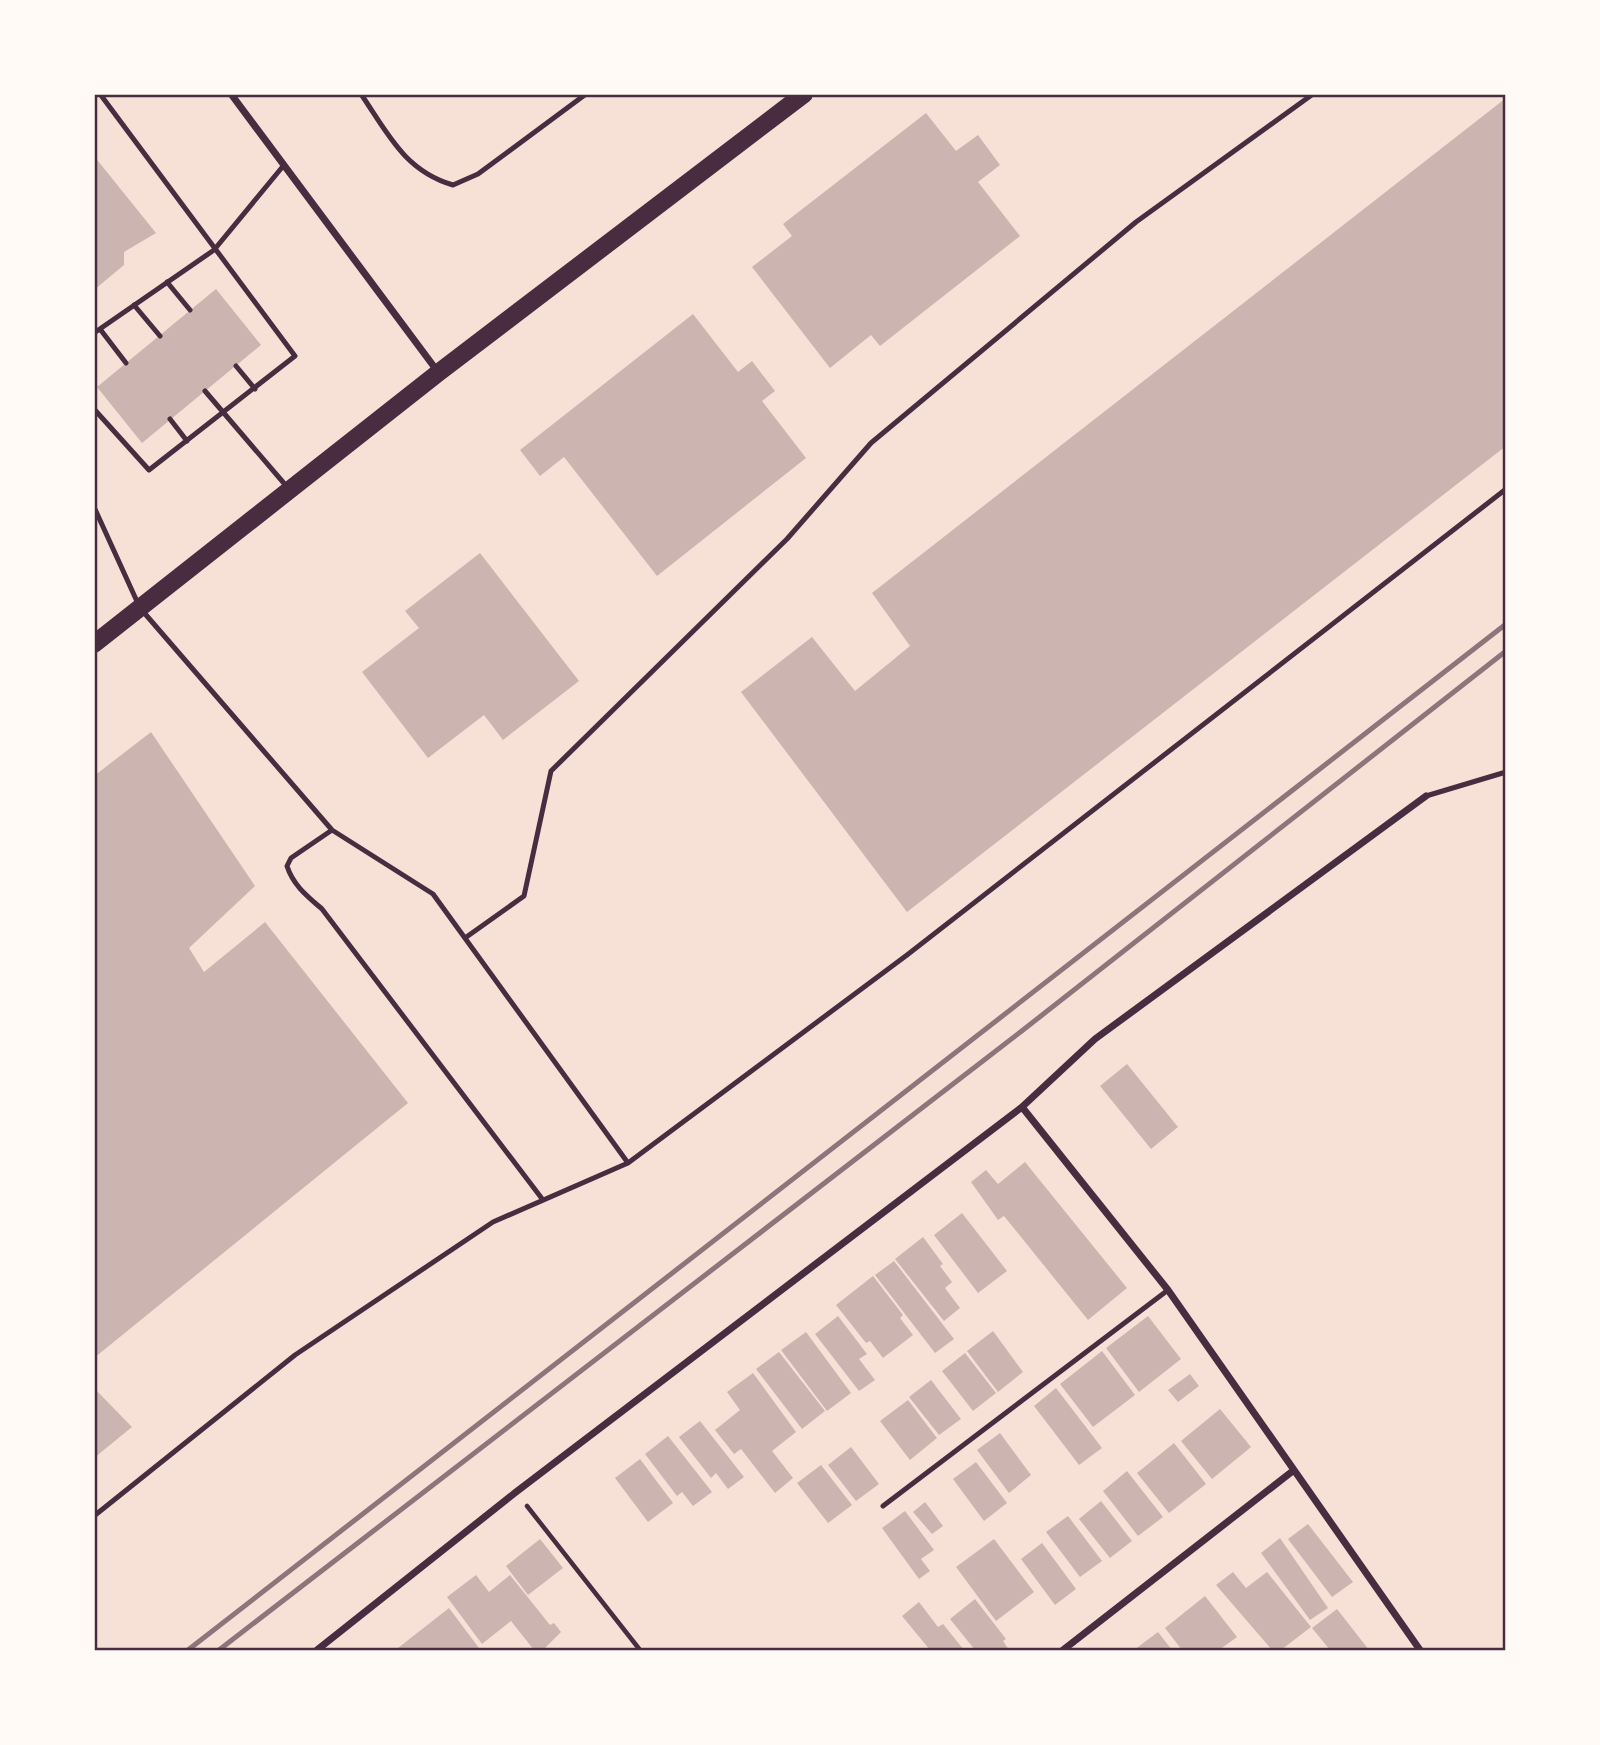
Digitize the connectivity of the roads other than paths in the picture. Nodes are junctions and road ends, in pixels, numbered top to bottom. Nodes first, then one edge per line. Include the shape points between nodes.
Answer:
1 (100, 94) edge
2 (231, 94) edge
3 (361, 94) edge
4 (586, 94) edge
5 (804, 94) edge
6 (1313, 94) edge
7 (284, 165) junction
8 (215, 250) junction
9 (167, 282) junction
10 (134, 305) junction
11 (190, 310) dead end
12 (97, 331) edge
13 (160, 335) dead end
14 (126, 363) dead end
15 (236, 366) dead end
16 (438, 373) junction
17 (255, 389) junction
18 (205, 391) dead end
19 (94, 410) edge
20 (224, 413) junction
21 (170, 419) dead end
22 (187, 441) junction
23 (1506, 489) edge
24 (290, 491) junction
25 (94, 507) edge
26 (101, 522) junction
27 (94, 527) edge
28 (140, 608) junction
29 (94, 644) edge
30 (1506, 772) edge
31 (1426, 796) joint
32 (332, 830) junction
33 (465, 938) junction
34 (1022, 1107) junction
35 (628, 1163) junction
36 (543, 1200) junction
37 (1168, 1290) junction
38 (1294, 1470) junction
39 (883, 1506) dead end
40 (94, 1516) edge
41 (1417, 1649) edge
42 (317, 1650) edge
43 (1063, 1650) edge

1 - 8 lane
2 - 7 street
3 - 4 lane via 407,160 430,178 453,185 478,174
5 - 16 main road
6 - 33 lane via 1136,222 872,443 787,539 551,771 524,896
7 - 8 lane
7 - 16 street
8 - 9 lane
8 - 17 lane via 295,356
9 - 10 lane
9 - 11 lane
10 - 12 lane
10 - 13 lane
12 - 14 lane
15 - 17 lane
16 - 24 main road
17 - 20 lane
18 - 20 lane
19 - 22 lane via 149,470
20 - 22 lane
20 - 24 lane
21 - 22 lane
23 - 35 lane via 907,955
24 - 28 main road
25 - 26 lane
26 - 27 lane
26 - 28 lane
28 - 29 main road
28 - 32 lane
30 - 31 lane
31 - 34 street via 1095,1039
32 - 33 lane via 433,894
32 - 36 lane via 291,858 287,866 293,881 322,909
33 - 35 lane
34 - 37 street
34 - 42 street via 516,1492
35 - 36 lane
36 - 40 lane via 493,1222 295,1355
37 - 38 street
37 - 39 lane
38 - 41 street
38 - 43 street

